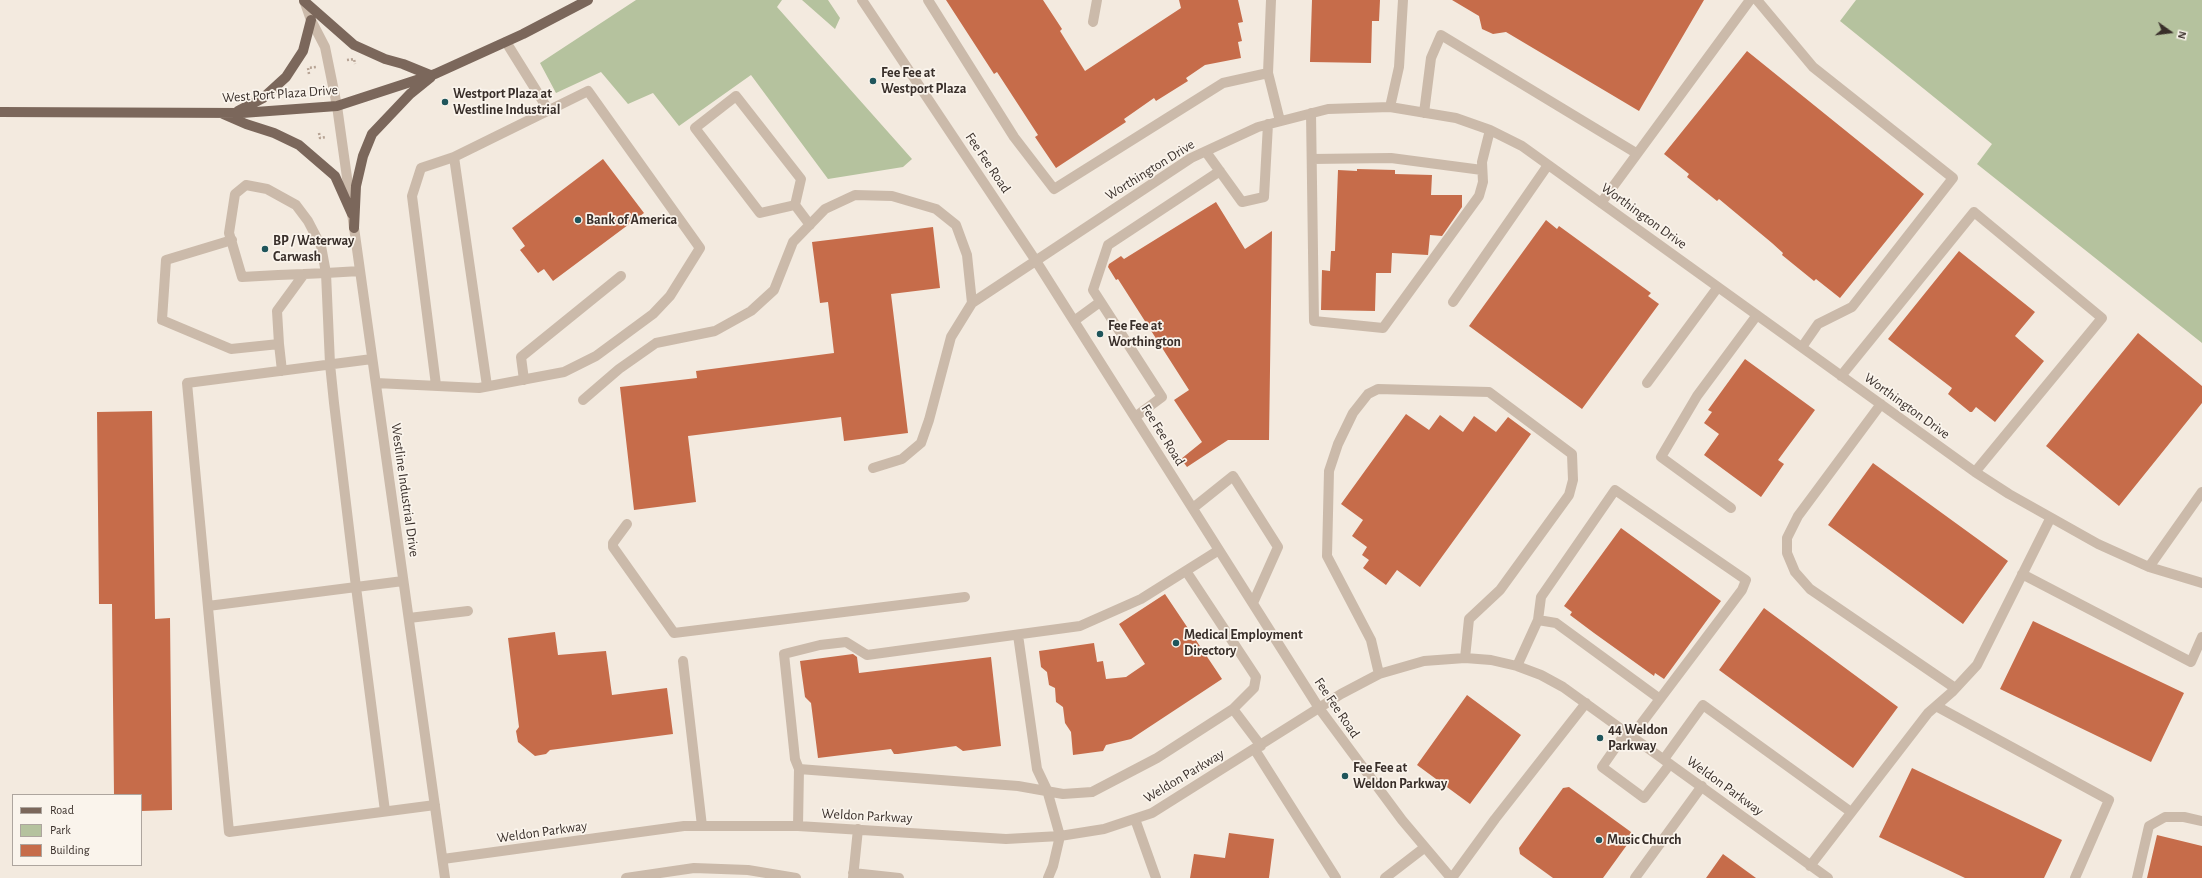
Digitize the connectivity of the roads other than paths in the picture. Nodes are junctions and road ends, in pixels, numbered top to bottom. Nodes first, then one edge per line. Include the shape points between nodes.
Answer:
1 (304, 0) edge
2 (588, 0) edge
3 (862, 0) edge
4 (928, 0) edge
5 (1097, 0) edge
6 (1271, 0) edge
7 (1403, 0) edge
8 (1750, 0) edge
9 (1757, 0) edge
10 (311, 20) junction
11 (1093, 22) dead end
12 (506, 42) junction
13 (1268, 73) junction
14 (433, 75) junction
15 (337, 106) junction
16 (1390, 107) junction
17 (549, 111) junction
18 (0, 112) edge
19 (235, 112) junction
20 (221, 113) junction
21 (1311, 113) junction
22 (1424, 113) junction
23 (1280, 121) junction
24 (1268, 124) junction
25 (1490, 130) junction
26 (1206, 152) junction
27 (1636, 153) junction
28 (454, 157) junction
29 (1312, 159) junction
30 (1548, 165) junction
31 (1482, 170) junction
32 (1220, 171) junction
33 (1601, 203) junction
34 (795, 206) junction
35 (352, 214) junction
36 (810, 225) junction
37 (354, 228) junction
38 (232, 240) junction
39 (1036, 261) junction
40 (360, 271) junction
41 (326, 273) junction
42 (304, 274) junction
43 (621, 276) dead end
44 (1718, 287) junction
45 (1100, 302) junction
46 (1453, 302) dead end
47 (972, 303) junction
48 (1757, 315) junction
49 (1074, 321) junction
50 (279, 344) junction
51 (1802, 347) junction
52 (372, 359) junction
53 (330, 364) junction
54 (282, 371) junction
55 (1841, 376) junction
56 (524, 380) junction
57 (376, 383) junction
58 (1647, 383) dead end
59 (436, 385) junction
60 (487, 386) junction
61 (583, 400) dead end
62 (1880, 404) junction
63 (1135, 417) junction
64 (873, 468) dead end
65 (1975, 472) junction
66 (2202, 492) edge
67 (1193, 508) junction
68 (1731, 508) dead end
69 (2050, 519) junction
70 (627, 524) dead end
71 (1219, 550) junction
72 (2149, 567) junction
73 (1186, 571) junction
74 (2022, 574) junction
75 (404, 581) junction
76 (2202, 583) edge
77 (356, 587) junction
78 (965, 597) dead end
79 (1253, 603) junction
80 (208, 606) junction
81 (468, 611) dead end
82 (409, 618) junction
83 (1538, 620) junction
84 (1018, 635) junction
85 (2202, 637) edge
86 (1465, 658) junction
87 (683, 661) dead end
88 (1517, 666) junction
89 (1379, 674) junction
90 (1955, 688) junction
91 (1660, 699) junction
92 (1586, 703) junction
93 (1936, 706) junction
94 (1319, 708) junction
95 (1232, 709) junction
96 (1630, 734) junction
97 (1258, 748) junction
98 (1667, 761) junction
99 (799, 768) junction
100 (1702, 786) junction
101 (1047, 790) junction
102 (435, 804) junction
103 (385, 811) junction
104 (1852, 812) junction
105 (1135, 819) junction
106 (2202, 821) edge
107 (702, 826) junction
108 (798, 826) junction
109 (858, 829) junction
110 (1060, 836) junction
111 (1424, 848) junction
112 (443, 859) junction
113 (1810, 866) junction
114 (853, 875) edge
115 (445, 878) edge
116 (626, 878) edge
117 (796, 878) edge
118 (899, 878) edge
119 (1048, 878) edge
120 (1156, 878) edge
121 (1336, 878) edge
122 (1385, 878) edge
123 (1451, 878) edge
124 (1635, 878) edge
125 (1828, 878) edge
126 (2075, 878) edge
127 (2137, 878) edge

1 - 10 street, Westline Industrial Drive
1 - 14 main road via 354,44 385,59
2 - 12 main road, West Port Plaza Drive
3 - 39 street, Fee Fee Road
4 - 13 street via 1014,137 1054,189 1223,83
5 - 11 street
6 - 13 street
7 - 16 street via 1399,67
8 - 27 street
9 - 51 street via 1813,67 1953,178 1852,306 1818,324
10 - 15 street, Westline Industrial Drive via 325,47
10 - 19 main road via 302,51 286,77 263,98
12 - 14 main road, West Port Plaza Drive
12 - 17 street
13 - 23 street
14 - 15 main road, West Port Plaza Drive
14 - 37 main road via 410,94 372,134 363,156 356,186
15 - 19 main road, West Port Plaza Drive
15 - 35 street, Westline Industrial Drive
16 - 21 street, Worthington Drive via 1328,109
16 - 22 street, Worthington Drive
17 - 28 street
17 - 56 street via 588,91 700,248 670,296 653,314 596,356 564,372
18 - 20 main road, West Port Plaza Drive
19 - 20 main road, West Port Plaza Drive
20 - 35 main road via 299,145 335,176
21 - 23 street, Worthington Drive
21 - 29 street
22 - 25 street, Worthington Drive via 1456,118
22 - 27 street via 1431,58 1441,35
23 - 24 street, Worthington Drive
24 - 26 street, Worthington Drive
24 - 32 street via 1264,197 1242,202
25 - 30 street, Worthington Drive via 1522,146
25 - 31 street
26 - 32 street
26 - 39 street, Worthington Drive via 1191,158
27 - 33 street
28 - 59 street via 421,168 412,196
28 - 60 street
29 - 31 street via 1391,158
29 - 31 street via 1314,321 1383,328 1479,196 1483,182
30 - 33 street, Worthington Drive
30 - 46 street
32 - 45 street via 1108,245 1093,290
33 - 44 street, Worthington Drive
34 - 34 street via 801,179 736,96 695,128 760,214
34 - 36 street
35 - 37 street, Westline Industrial Drive
36 - 47 street via 825,209 855,195 892,196 936,209 956,225 967,255
36 - 61 street via 793,242 774,290 751,311 716,331 656,343 619,369
37 - 40 street, Westline Industrial Drive
38 - 41 street via 229,233 234,194 246,185 267,189 296,205 308,222 321,246
38 - 42 street via 242,277
38 - 50 street via 166,260 162,320 231,350
39 - 47 street, Worthington Drive
39 - 49 street, Fee Fee Road
40 - 41 street
40 - 52 street, Westline Industrial Drive
41 - 42 street
41 - 53 street
42 - 50 street via 278,311
43 - 56 street via 521,357
44 - 48 street, Worthington Drive
44 - 58 street
45 - 49 street
45 - 63 street via 1162,397
47 - 64 street via 951,337 921,443 902,459
48 - 51 street, Worthington Drive
48 - 68 street via 1697,396 1661,457
49 - 63 street, Fee Fee Road
50 - 54 street
51 - 55 street, Worthington Drive
52 - 53 street
52 - 57 street, Westline Industrial Drive
53 - 54 street
53 - 77 street
54 - 80 street via 187,383
55 - 62 street, Worthington Drive
55 - 65 street via 1974,212 2102,318
56 - 60 street
57 - 59 street
57 - 75 street, Westline Industrial Drive
59 - 60 street via 479,388
62 - 65 street, Worthington Drive
62 - 90 street via 1798,516 1787,538 1787,554 1794,572 1810,589
63 - 67 street, Fee Fee Road
65 - 69 street, Worthington Drive
66 - 72 street
67 - 71 street, Fee Fee Road
67 - 79 street via 1233,476 1278,547
69 - 72 street, Worthington Drive
69 - 74 street
70 - 78 street via 613,546 674,633
71 - 73 street
71 - 79 street, Fee Fee Road
72 - 76 street, Worthington Drive
73 - 84 street via 1141,599 1080,626
73 - 95 street via 1256,677 1254,688
74 - 85 street via 2191,662
74 - 90 street via 1977,665
75 - 77 street
75 - 82 street, Westline Industrial Drive
77 - 80 street
77 - 103 street
79 - 94 street, Fee Fee Road
80 - 103 street via 229,832
81 - 82 street
82 - 102 street, Westline Industrial Drive
83 - 88 street
83 - 91 street via 1556,623
83 - 91 street via 1541,597 1616,490 1746,580 1742,590
84 - 99 street via 867,655 846,642 784,654 795,758
84 - 101 street via 1037,769
86 - 88 street, Weldon Parkway
86 - 89 street, Weldon Parkway via 1424,661
86 - 89 street via 1469,619 1500,590 1569,495 1573,480 1572,454 1489,392 1378,389 1368,394 1353,414 1331,464 1328,556 1371,640
87 - 107 street
88 - 92 street, Weldon Parkway via 1541,675
89 - 94 street, Weldon Parkway
90 - 93 street
91 - 96 street
92 - 96 street, Weldon Parkway
92 - 123 street
93 - 104 street via 1928,712
93 - 126 street via 2109,800
94 - 97 street, Weldon Parkway
94 - 111 street, Fee Fee Road
95 - 97 street
95 - 101 street via 1157,758 1092,792 1063,794
96 - 98 street, Weldon Parkway
96 - 98 street via 1602,767 1644,798
97 - 105 street, Weldon Parkway via 1152,813
97 - 121 street
98 - 100 street, Weldon Parkway
98 - 104 street via 1702,705
99 - 101 street
99 - 108 street
100 - 113 street, Weldon Parkway
100 - 124 street
101 - 110 street
102 - 103 street
102 - 112 street, Westline Industrial Drive
104 - 113 street
105 - 110 street, Weldon Parkway via 1104,829
105 - 120 street
106 - 127 street via 2184,817 2165,817 2149,826
107 - 108 street, Weldon Parkway
107 - 112 street, Weldon Parkway via 684,826
108 - 109 street, Weldon Parkway
109 - 110 street, Weldon Parkway via 1006,839
109 - 114 street
110 - 119 street
111 - 122 street
111 - 123 street, Fee Fee Road
112 - 115 street, Westline Industrial Drive
113 - 125 street, Weldon Parkway
114 - 118 street
116 - 117 street via 694,868 748,870

